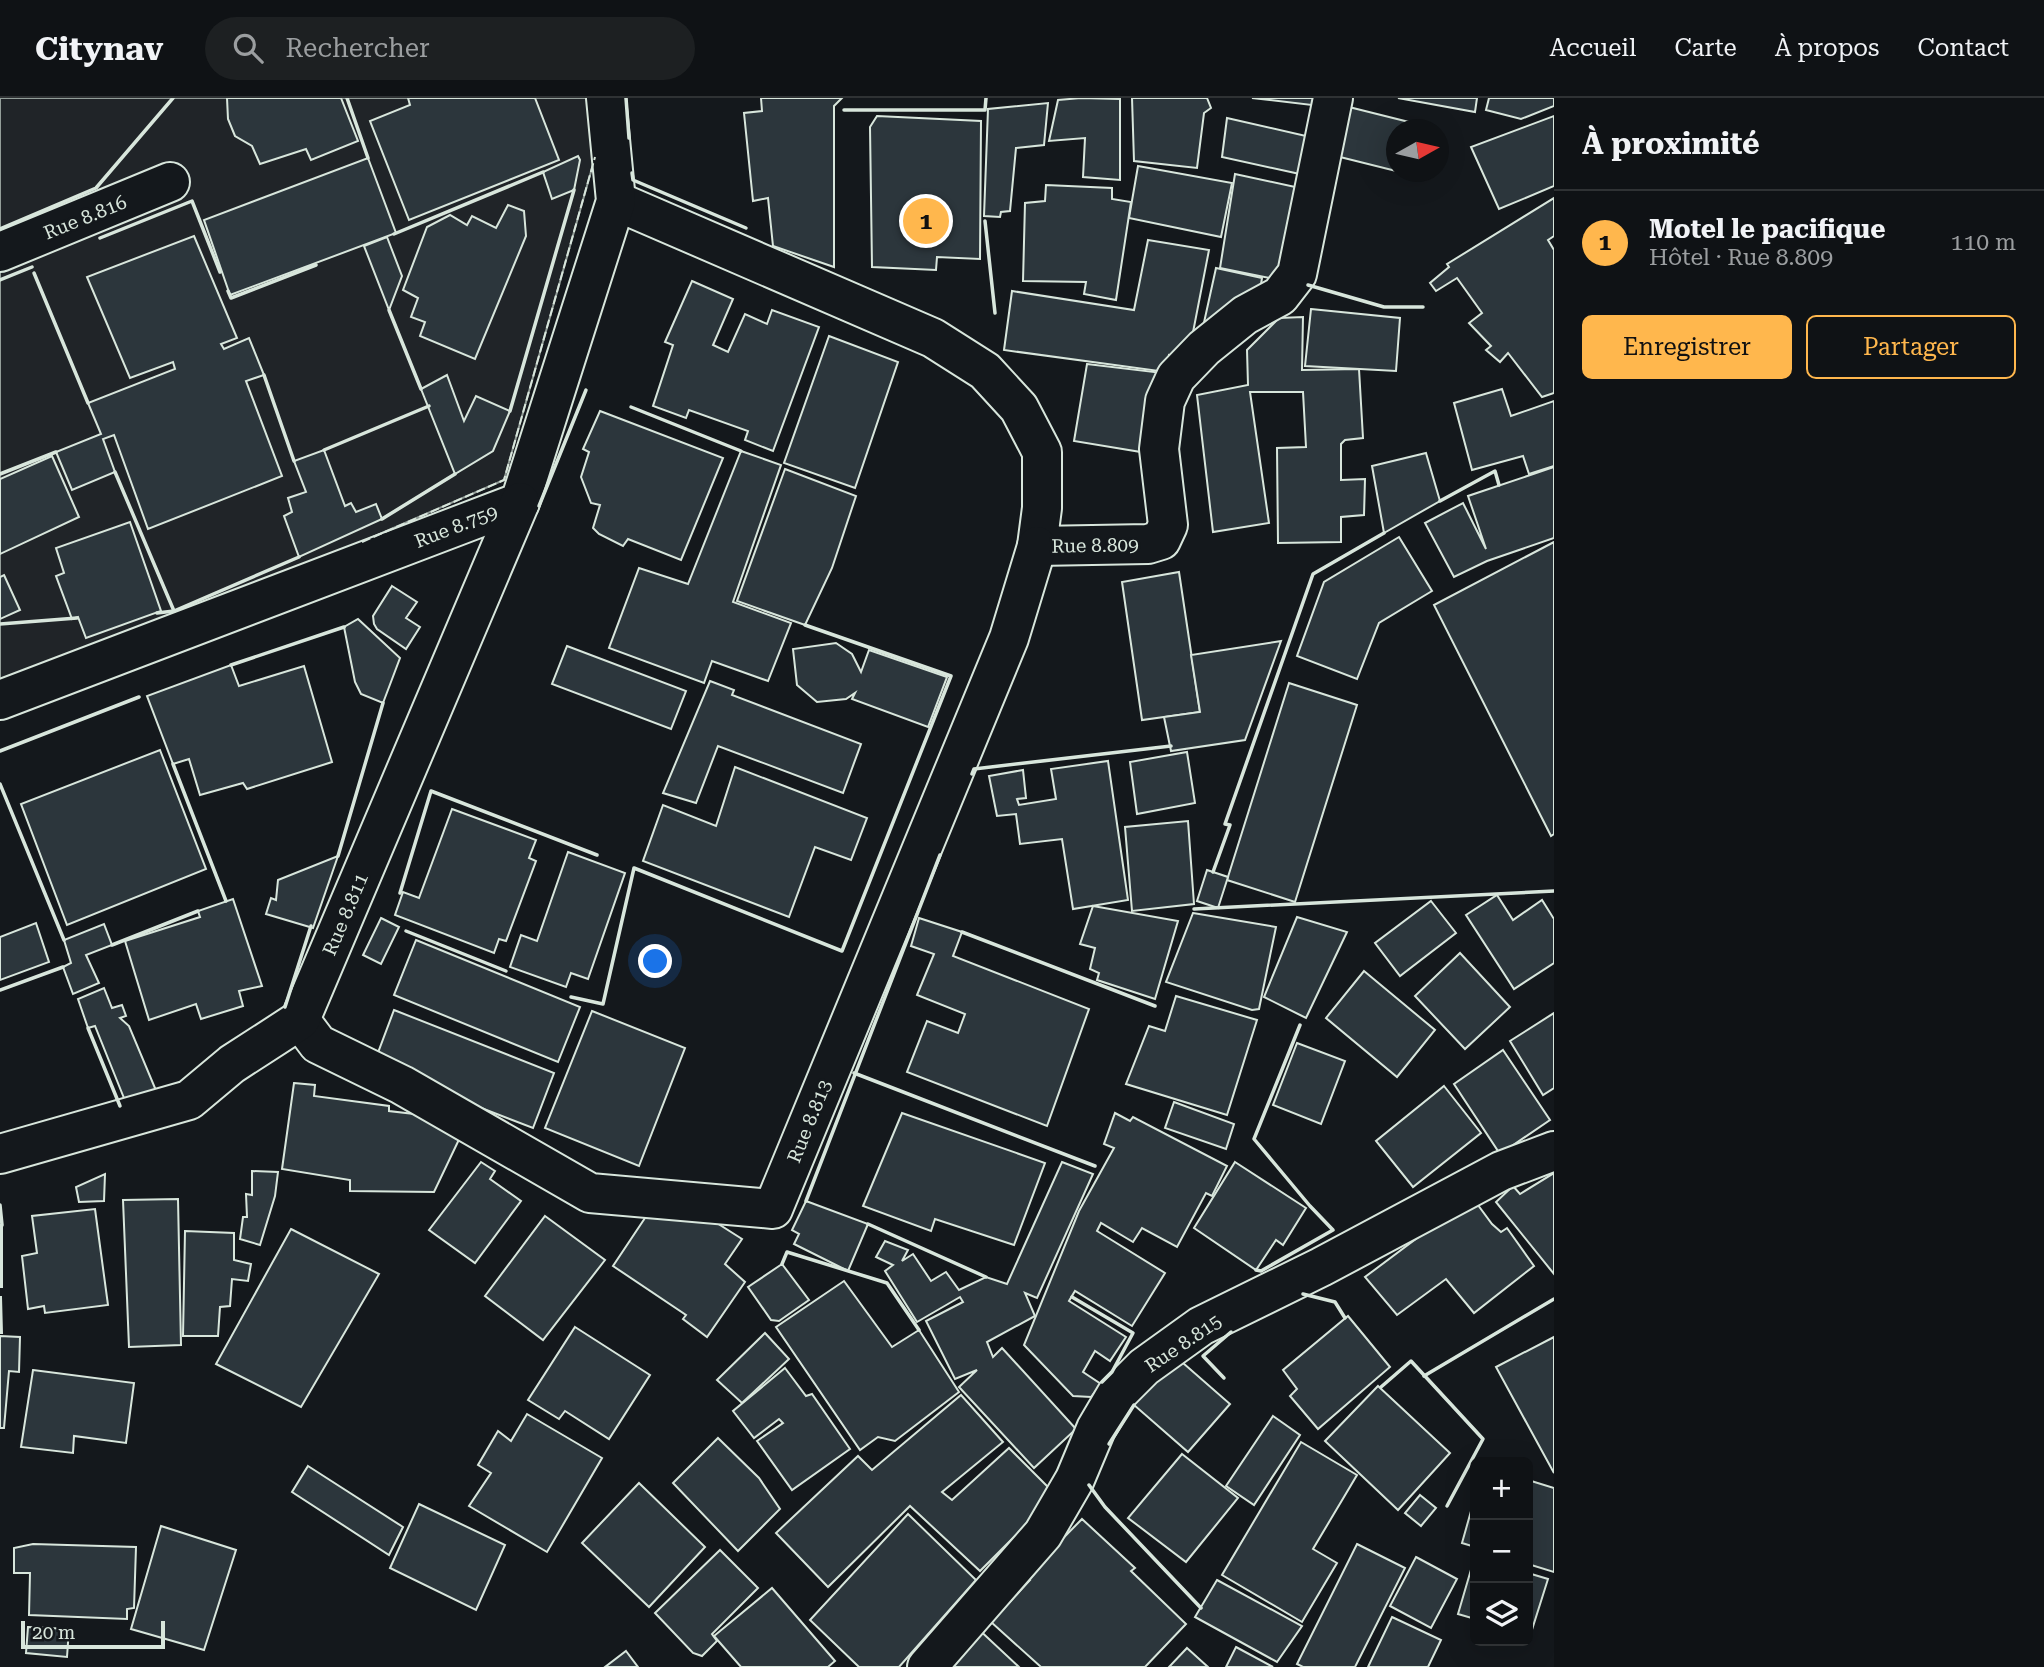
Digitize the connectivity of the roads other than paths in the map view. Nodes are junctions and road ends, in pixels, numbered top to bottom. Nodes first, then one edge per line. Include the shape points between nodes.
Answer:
1 (606, 98) edge
2 (1333, 98) edge
3 (170, 182) dead end
4 (616, 201) junction
5 (0, 251) edge
6 (520, 502) junction
7 (1037, 546) junction
8 (0, 700) edge
9 (300, 1020) junction
10 (1554, 1152) edge
11 (0, 1154) edge
12 (927, 1667) edge

1 - 4 street, Rue 8.759
2 - 7 street, Rue 8.809 via 1297,274 1280,296 1204,348 1176,377 1165,401 1159,449 1168,525 1161,540
3 - 5 street, Rue 8.816
4 - 6 street, Rue 8.759
4 - 7 street, Rue 8.809 via 933,338 985,371 1019,408 1042,452
6 - 8 street, Rue 8.759
6 - 9 street, Rue 8.811
7 - 9 street, Rue 8.813 via 1009,638 773,1209 590,1192 402,1085 318,1044
9 - 11 street via 188,1100
10 - 12 street, Rue 8.815 via 1501,1171 1201,1326 1144,1367 1116,1395 1102,1418 1075,1479 1043,1534

